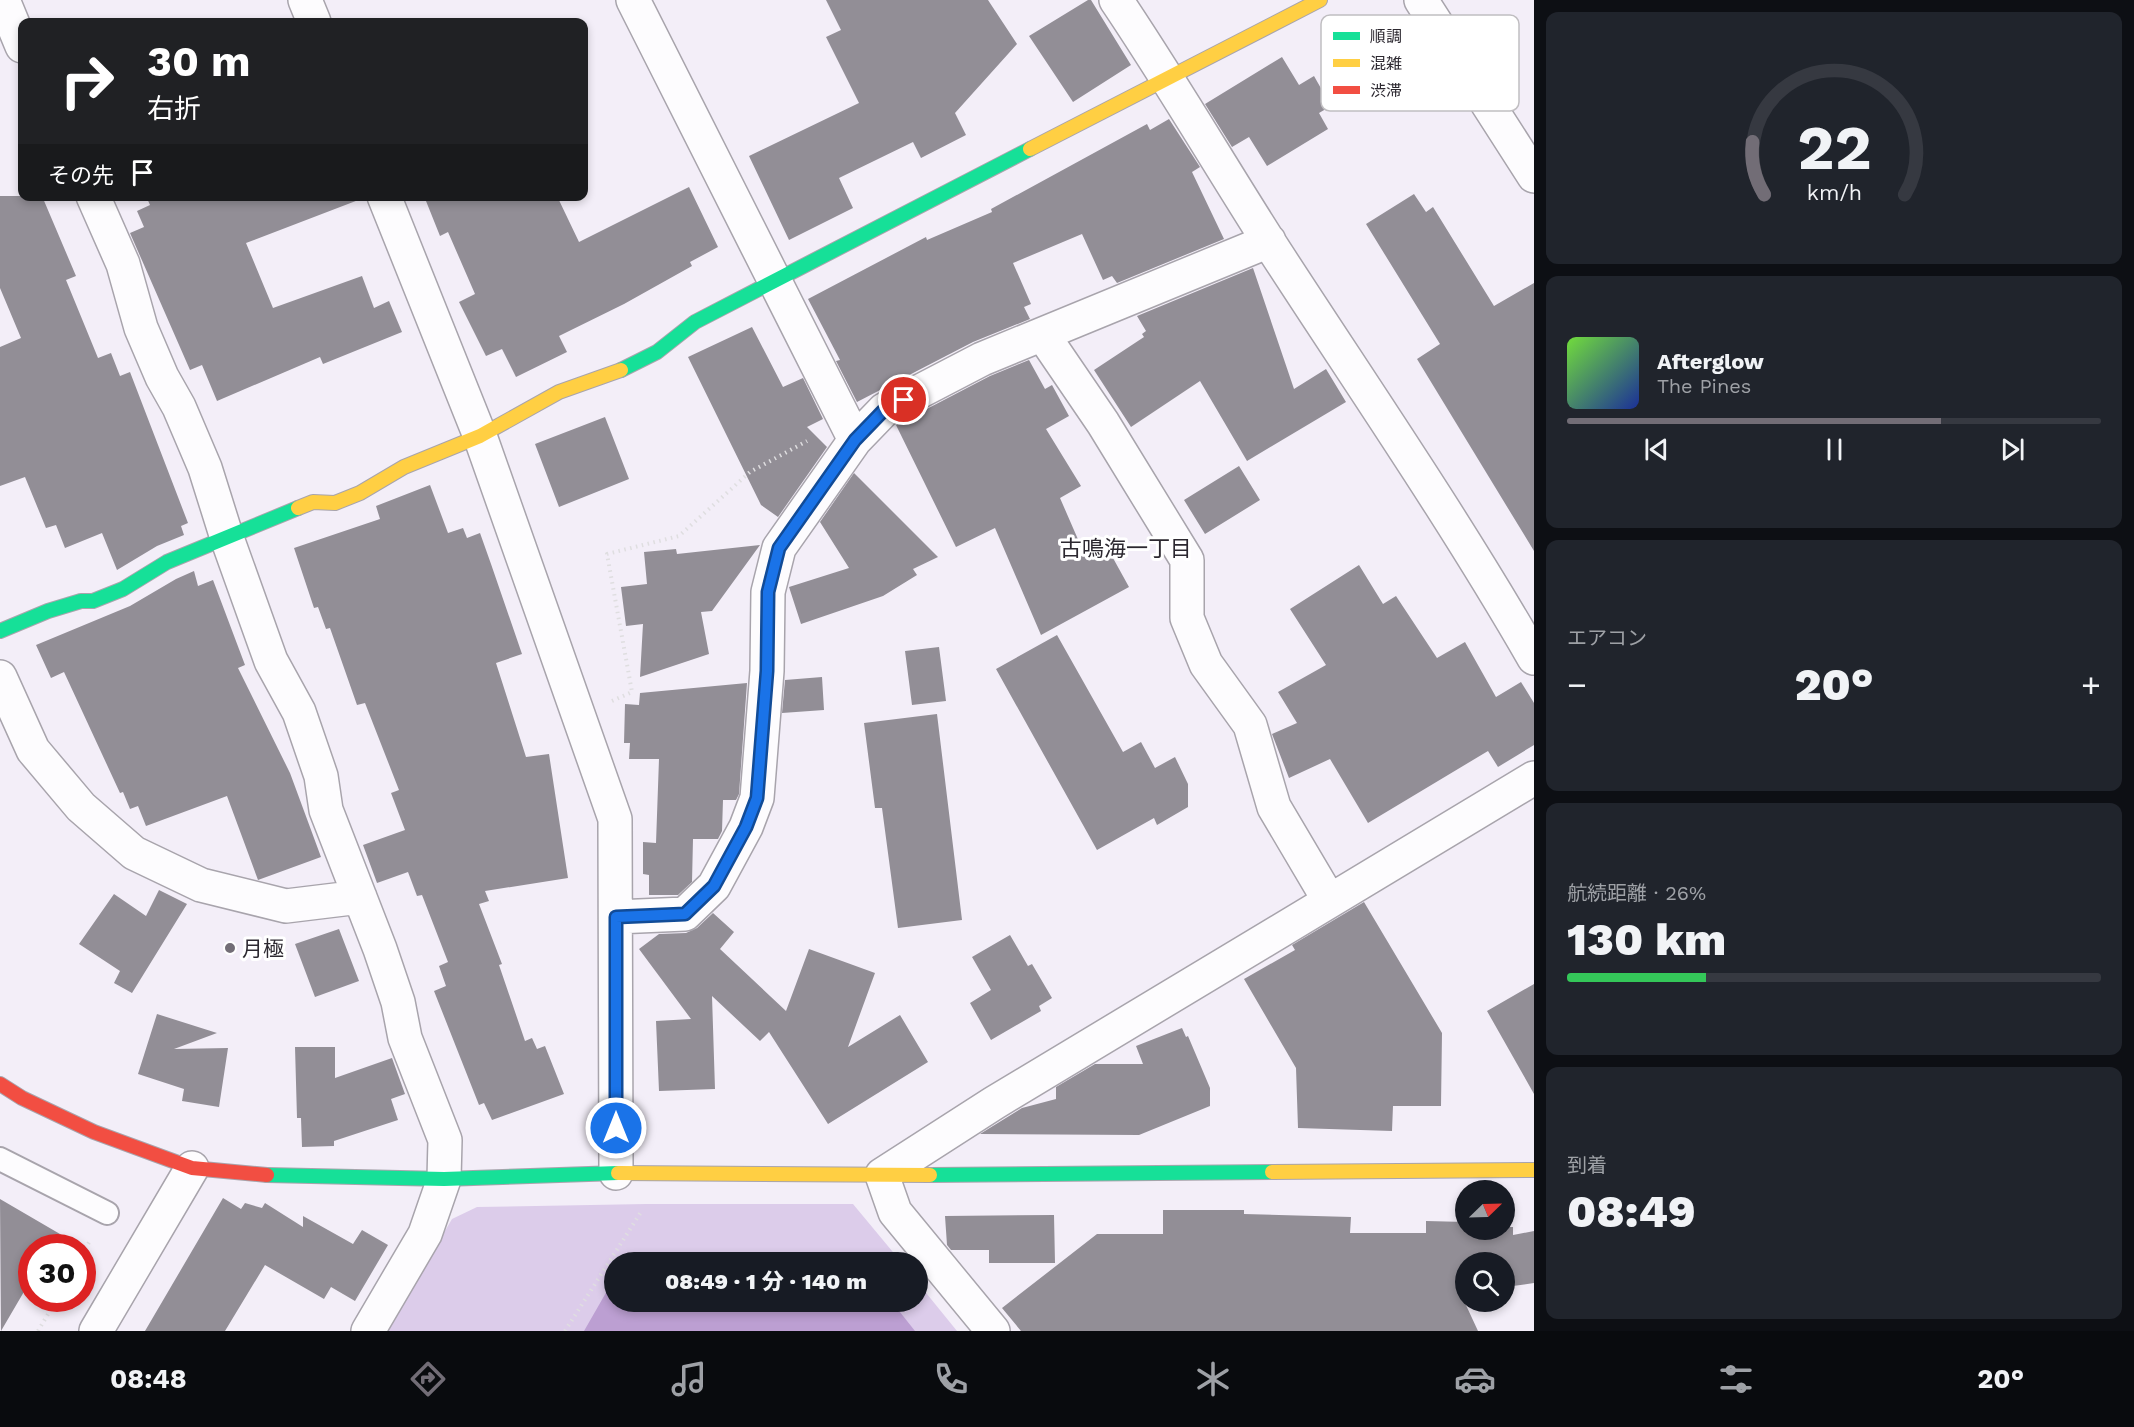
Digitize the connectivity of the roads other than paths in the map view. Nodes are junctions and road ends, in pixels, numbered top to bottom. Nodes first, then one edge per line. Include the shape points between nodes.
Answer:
1 (305, 0) edge
2 (633, 0) edge
3 (1116, 0) edge
4 (1320, 0) edge
5 (1421, 0) edge
6 (6, 2) edge
7 (1431, 15) edge
8 (312, 18) edge
9 (18, 35) edge
10 (1168, 78) junction
11 (1492, 111) edge
12 (1534, 176) edge
13 (95, 201) edge
14 (386, 201) edge
15 (1269, 241) junction
16 (775, 281) junction
17 (1043, 335) junction
18 (850, 430) junction
19 (480, 435) junction
20 (226, 538) junction
21 (0, 631) edge
22 (1534, 658) edge
23 (0, 677) edge
24 (1534, 778) edge
25 (360, 897) junction
26 (1329, 900) junction
27 (616, 917) junction
28 (0, 1084) edge
29 (0, 1159) edge
30 (192, 1168) junction
31 (1534, 1170) edge
32 (616, 1173) junction
33 (882, 1175) junction
34 (444, 1179) junction
35 (107, 1213) dead end
36 (96, 1331) edge
37 (368, 1331) edge
38 (993, 1331) edge

1 - 8 street
2 - 16 street
3 - 10 street
4 - 10 street
5 - 7 street
6 - 9 street
10 - 15 street
10 - 16 street
11 - 12 street
13 - 20 street via 123,264 141,328 205,468
14 - 19 street
15 - 17 street
15 - 22 street via 1488,578
16 - 18 street
16 - 19 street via 695,322 657,352 610,376 559,392
17 - 18 street via 982,359
17 - 26 street via 1103,423 1186,560 1187,618 1206,664 1250,725 1274,807
18 - 27 street via 779,548 768,592 767,671 757,798 746,827 714,886 685,914
19 - 20 street via 404,467 381,483 335,503 313,502
19 - 27 street via 615,819
20 - 21 street via 167,562 123,589 93,601 48,611
20 - 25 street via 271,661 298,711 321,776 326,810
23 - 25 street via 33,750 81,807 134,854 201,885 286,906
24 - 26 street
25 - 34 street via 398,1002 405,1038 445,1140
26 - 33 street
27 - 32 street
28 - 30 street via 93,1132
29 - 35 lane
30 - 34 street via 285,1177
30 - 36 street
31 - 33 street
32 - 33 street
32 - 34 street
33 - 38 street via 895,1212
34 - 37 street via 425,1234

